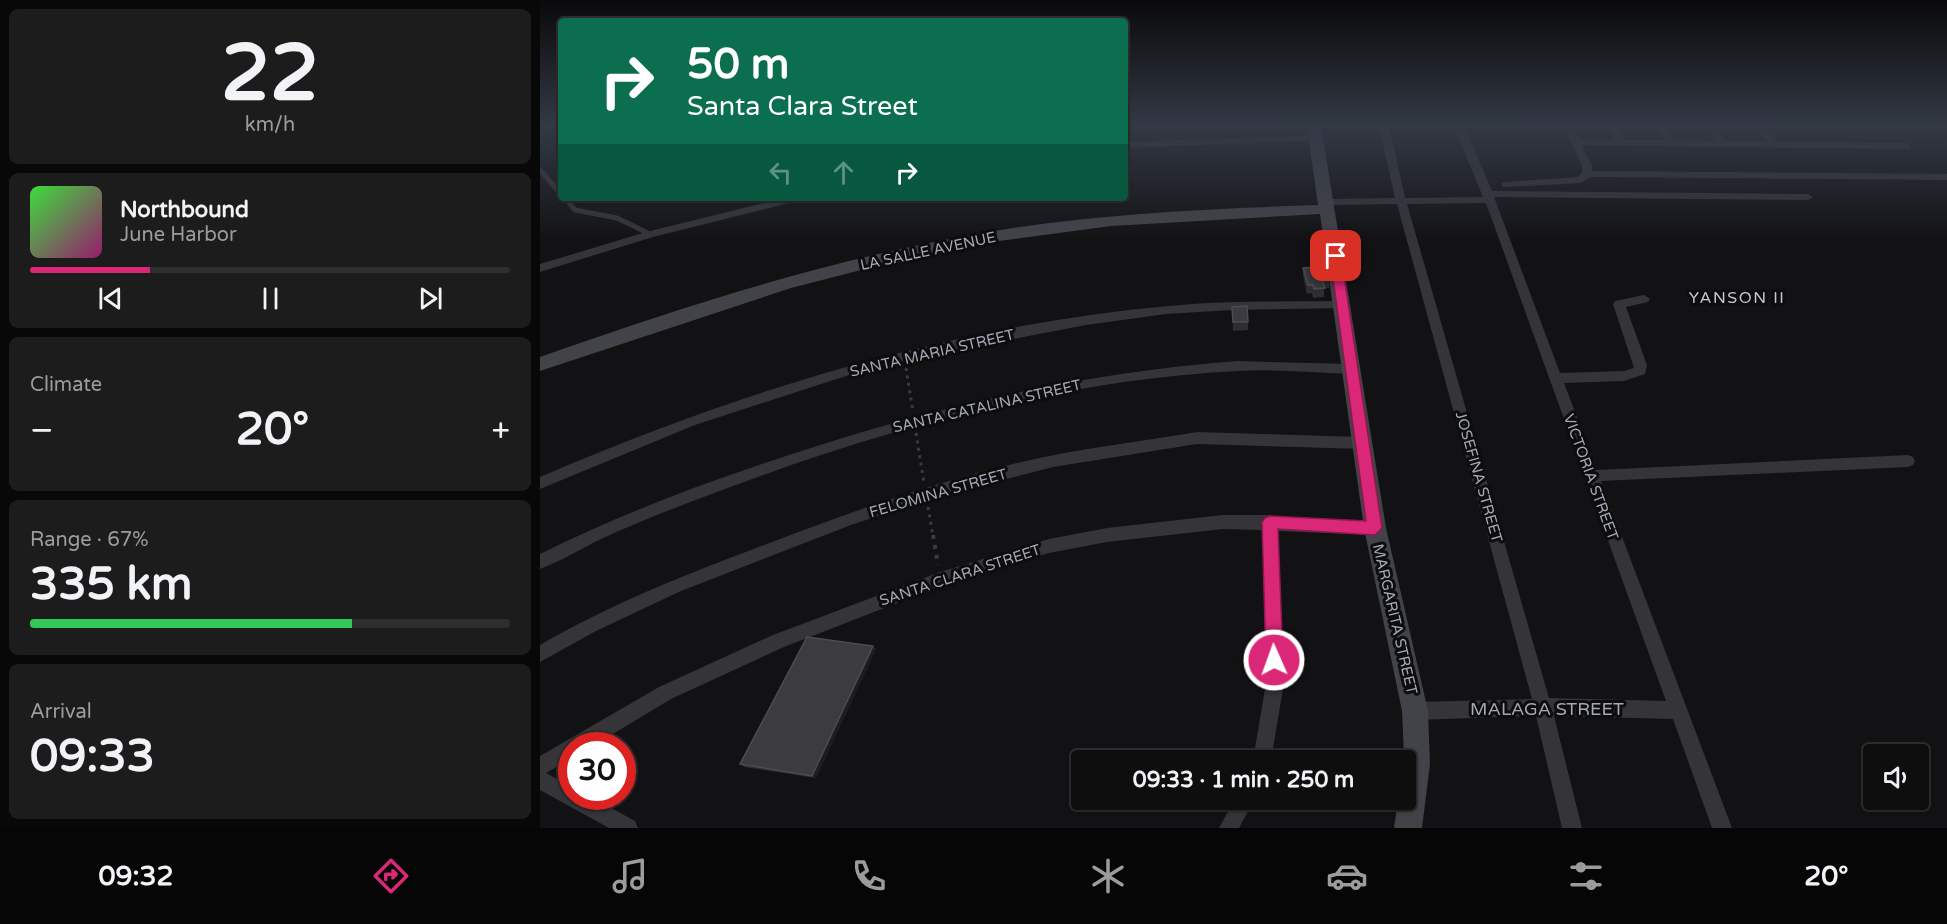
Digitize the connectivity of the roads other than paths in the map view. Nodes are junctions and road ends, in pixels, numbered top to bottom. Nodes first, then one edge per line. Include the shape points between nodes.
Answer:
1 (1321, 165) edge
2 (1393, 165) edge
3 (1475, 165) edge
4 (1586, 165) edge
5 (540, 170) edge
6 (1587, 174) junction
7 (1947, 177) edge
8 (558, 191) edge
9 (1487, 194) junction
10 (1808, 197) dead end
11 (568, 201) edge
12 (785, 201) edge
13 (1401, 201) junction
14 (1328, 205) junction
15 (650, 234) junction
16 (540, 268) edge
17 (1644, 299) dead end
18 (1342, 305) junction
19 (540, 364) edge
20 (1350, 369) junction
21 (1555, 378) junction
22 (1362, 443) junction
23 (1908, 461) dead end
24 (1591, 476) junction
25 (540, 483) edge
26 (1270, 522) junction
27 (1375, 528) junction
28 (540, 562) edge
29 (540, 654) edge
30 (1544, 707) junction
31 (1678, 710) junction
32 (1415, 711) junction
33 (599, 732) edge
34 (1264, 750) edge
35 (558, 756) edge
36 (540, 766) edge
37 (540, 780) edge
38 (1238, 810) edge
39 (1569, 824) edge
40 (628, 828) edge
41 (1228, 828) edge
42 (1408, 828) edge
43 (1722, 828) edge

1 - 14 street, MARGARITA STREET
2 - 13 street, JOSEFINA STREET
3 - 9 street, VICTORIA STREET
4 - 6 street
5 - 8 lane
6 - 7 street
6 - 9 street via 1581,180
9 - 10 street
9 - 13 street
9 - 21 street, VICTORIA STREET
11 - 15 lane via 575,210 617,218
12 - 15 street
13 - 14 street
13 - 30 street, JOSEFINA STREET
14 - 18 street, MARGARITA STREET
14 - 19 street, LA SALLE AVENUE via 1152,217 977,240 741,297
15 - 16 street
17 - 21 street via 1619,304 1640,371 1624,376
18 - 20 street, MARGARITA STREET
18 - 25 street, SANTA MARIA STREET via 1168,310 1022,332 904,357 688,423
20 - 22 street, MARGARITA STREET
20 - 28 street, SANTA CATALINA STREET via 1238,366 1138,375 1047,389 914,420 688,495
21 - 24 street, VICTORIA STREET
22 - 27 street, MARGARITA STREET
22 - 29 street, FELOMINA STREET via 1197,438 1053,461 926,494 848,520 675,586 590,625
23 - 24 street
24 - 31 street, VICTORIA STREET
26 - 27 street, SANTA CLARA STREET
26 - 33 street, SANTA CLARA STREET via 1223,522 1107,535 1049,546 940,579 779,641 665,693
26 - 34 street via 1275,683
27 - 32 street, MARGARITA STREET
30 - 31 street, MALAGA STREET
30 - 32 street, MALAGA STREET
30 - 39 street, JOSEFINA STREET
31 - 43 street, VICTORIA STREET
32 - 42 street, MARGARITA STREET via 1417,764
35 - 36 street, SANTA CLARA STREET
37 - 40 street
38 - 41 street

